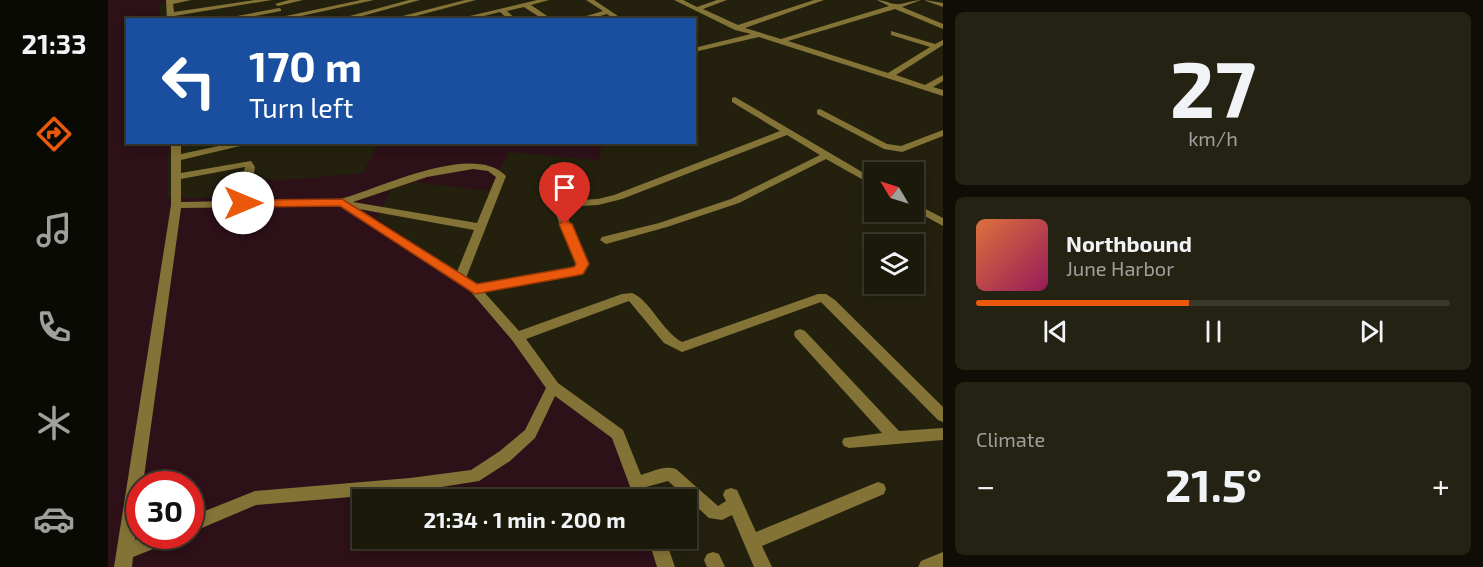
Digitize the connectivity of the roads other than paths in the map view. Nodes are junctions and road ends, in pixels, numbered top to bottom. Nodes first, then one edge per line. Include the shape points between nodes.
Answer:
1 (188, 0) edge
2 (269, 0) edge
3 (300, 0) edge
4 (371, 0) edge
5 (417, 0) edge
6 (473, 0) edge
7 (541, 0) edge
8 (589, 0) edge
9 (677, 0) edge
10 (724, 0) edge
11 (821, 0) edge
12 (880, 0) edge
13 (918, 0) edge
14 (928, 0) edge
15 (169, 1) edge
16 (525, 5) junction
17 (943, 5) edge
18 (897, 7) junction
19 (697, 9) junction
20 (501, 10) junction
21 (319, 11) junction
22 (609, 12) junction
23 (276, 13) edge
24 (171, 17) edge
25 (235, 18) edge
26 (325, 18) edge
27 (346, 18) edge
28 (398, 18) edge
29 (465, 18) edge
30 (511, 18) edge
31 (547, 18) edge
32 (584, 18) edge
33 (618, 18) edge
34 (943, 27) edge
35 (738, 28) junction
36 (894, 33) dead end
37 (760, 35) junction
38 (782, 41) junction
39 (939, 44) edge
40 (696, 50) edge
41 (889, 76) junction
42 (943, 77) edge
43 (926, 88) junction
44 (943, 93) edge
45 (735, 100) dead end
46 (820, 112) dead end
47 (788, 131) junction
48 (940, 137) edge
49 (176, 144) edge
50 (243, 144) edge
51 (826, 155) junction
52 (176, 158) junction
53 (554, 167) dead end
54 (176, 177) junction
55 (864, 177) edge
56 (243, 203) junction
57 (342, 203) junction
58 (557, 204) junction
59 (176, 205) junction
60 (924, 212) edge
61 (943, 223) edge
62 (479, 227) junction
63 (606, 240) dead end
64 (460, 279) junction
65 (475, 289) junction
66 (800, 334) dead end
67 (517, 337) junction
68 (553, 387) junction
69 (943, 416) edge
70 (943, 434) edge
71 (895, 437) junction
72 (849, 442) dead end
73 (637, 483) junction
74 (639, 489) edge
75 (878, 489) dead end
76 (204, 519) edge
77 (751, 542) junction
78 (143, 549) edge
79 (660, 549) edge
80 (124, 560) edge
81 (943, 560) edge
82 (666, 567) edge
83 (763, 567) edge
84 (927, 567) edge

1 - 15 street
2 - 24 street
3 - 23 street
4 - 21 street
5 - 27 street
6 - 28 street
7 - 16 street
8 - 22 street
9 - 19 street
10 - 19 street
11 - 35 street
12 - 18 street
13 - 18 street
14 - 17 street
15 - 24 street
16 - 20 street
16 - 31 street
18 - 34 street
18 - 38 street
19 - 35 street
20 - 29 street
20 - 30 street
21 - 23 street
21 - 26 street
22 - 32 street
22 - 33 street
23 - 25 street
35 - 37 street
36 - 39 street
37 - 38 street
37 - 40 street
38 - 41 street
39 - 41 street
41 - 43 street
42 - 43 street
43 - 44 street
45 - 47 street
46 - 48 street via 890,148 902,149
47 - 51 street
47 - 58 street via 618,197
49 - 52 street
50 - 52 street
51 - 55 street
51 - 63 street via 735,201
52 - 54 street
53 - 58 street
54 - 56 street via 248,163
54 - 59 street
56 - 57 street
56 - 59 street
57 - 62 street
57 - 62 street via 404,178 465,168 492,168 501,176
57 - 64 street
58 - 65 street via 582,268
59 - 80 street
60 - 61 street
62 - 64 street
64 - 65 street
65 - 67 street
66 - 71 street
67 - 68 street
67 - 69 street via 632,297 664,333 682,346 822,297
68 - 73 street via 618,434
68 - 76 street via 530,434 474,476 255,498
70 - 71 street
71 - 72 street
73 - 74 street
73 - 77 street via 671,474 715,513 722,513 733,500
75 - 77 street
77 - 83 street
78 - 80 street
79 - 82 street
81 - 84 street

